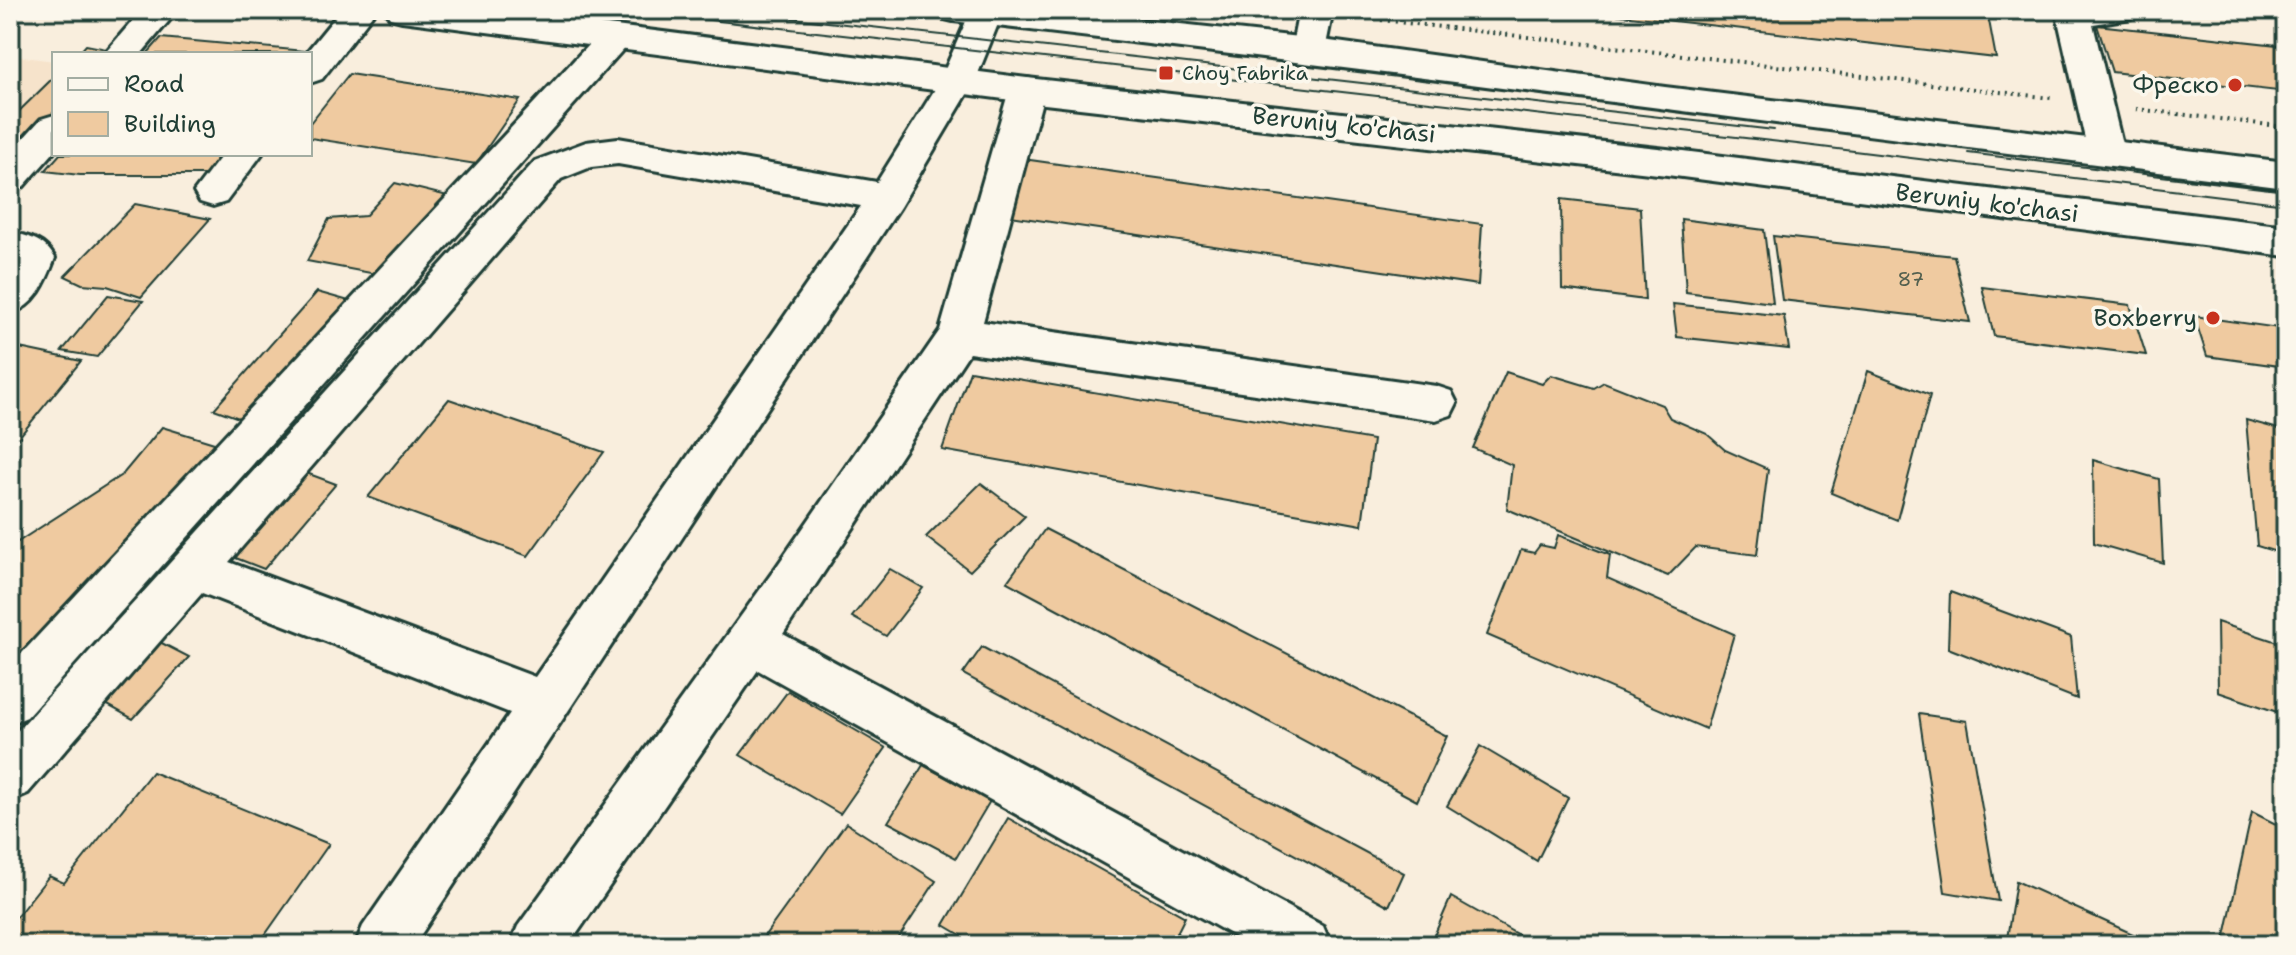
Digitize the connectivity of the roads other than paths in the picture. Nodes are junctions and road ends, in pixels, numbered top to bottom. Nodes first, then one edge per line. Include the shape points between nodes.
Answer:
1 (161, 10) edge
2 (359, 10) edge
3 (402, 10) edge
4 (2119, 10) edge
5 (1316, 11) edge
6 (969, 12) edge
7 (615, 37) junction
8 (1308, 50) junction
9 (123, 52) edge
10 (312, 69) edge
11 (957, 81) junction
12 (1027, 90) junction
13 (52, 130) edge
14 (2106, 152) junction
15 (242, 156) edge
16 (2286, 175) edge
17 (10, 177) edge
18 (213, 192) dead end
19 (887, 197) junction
20 (2286, 241) edge
21 (10, 247) edge
22 (10, 299) edge
23 (959, 335) junction
24 (1436, 403) dead end
25 (194, 569) junction
26 (750, 641) junction
27 (10, 701) edge
28 (545, 704) junction
29 (10, 776) edge
30 (382, 945) edge
31 (537, 945) edge
32 (1304, 945) edge

1 - 9 main road
2 - 10 main road
3 - 7 main road, Beruniy ko'chasi
4 - 14 main road via 2074,16
5 - 8 main road
6 - 8 main road
6 - 11 main road
7 - 11 main road, Beruniy ko'chasi
7 - 27 main road
8 - 14 main road
11 - 12 main road, Beruniy ko'chasi
11 - 19 main road
12 - 20 main road, Beruniy ko'chasi via 1667,162
12 - 23 main road
13 - 17 main road
14 - 16 main road
15 - 18 main road
19 - 25 main road via 618,151 586,155 548,170
19 - 28 main road
21 - 22 main road via 35,258 28,278
23 - 24 main road
23 - 26 main road
25 - 28 main road
25 - 29 main road
26 - 31 main road
26 - 32 main road
28 - 30 main road

